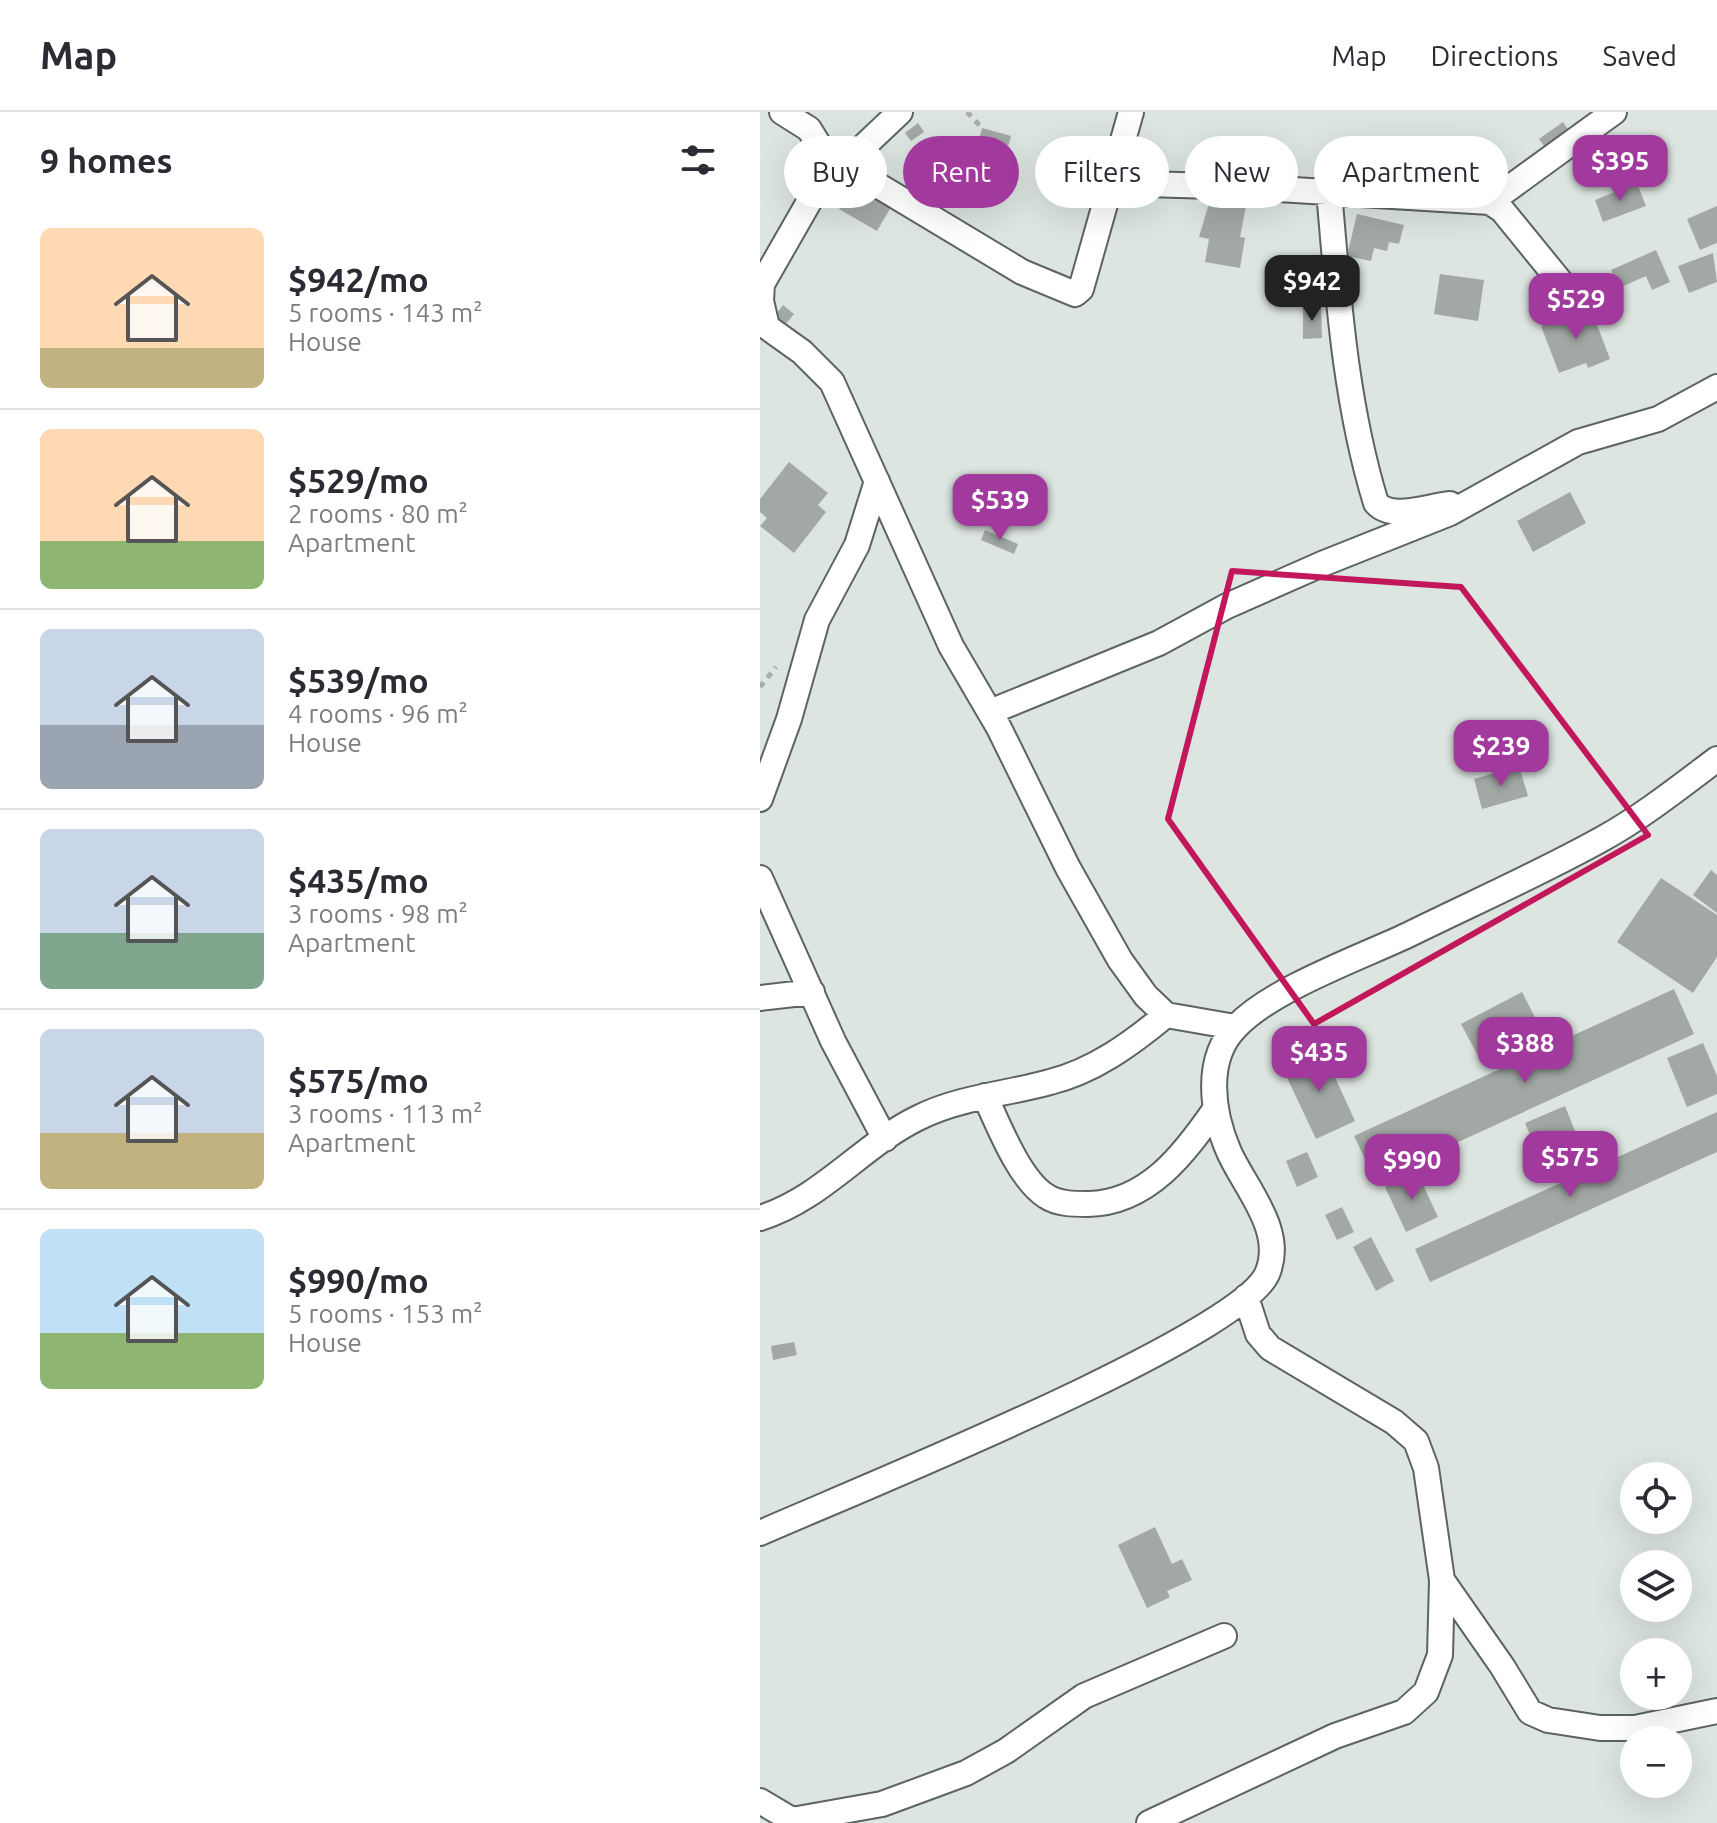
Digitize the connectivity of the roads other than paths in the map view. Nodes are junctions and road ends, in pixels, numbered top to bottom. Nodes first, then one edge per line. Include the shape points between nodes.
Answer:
1 (782, 112) edge
2 (900, 112) edge
3 (1131, 112) edge
4 (1614, 112) edge
5 (814, 136) edge
6 (873, 136) edge
7 (1124, 136) edge
8 (1169, 185) edge
9 (1508, 189) edge
10 (1314, 190) edge
11 (887, 199) edge
12 (810, 208) edge
13 (1104, 208) edge
14 (1331, 208) edge
15 (1499, 208) edge
16 (1577, 302) dead end
17 (1717, 387) edge
18 (877, 481) junction
19 (1470, 502) junction
20 (990, 712) junction
21 (1717, 759) edge
22 (760, 799) edge
23 (760, 878) edge
24 (812, 992) junction
25 (760, 998) edge
26 (1166, 1015) junction
27 (1235, 1027) junction
28 (985, 1096) junction
29 (1216, 1108) junction
30 (885, 1139) junction
31 (760, 1218) edge
32 (1246, 1297) junction
33 (760, 1533) edge
34 (1442, 1580) junction
35 (1224, 1636) dead end
36 (1717, 1711) edge
37 (760, 1801) edge
38 (1149, 1823) edge

1 - 5 street
2 - 6 street
3 - 7 street
4 - 9 street
8 - 10 street
11 - 13 street via 1069,294 1081,289
12 - 18 street via 762,284 763,316 774,334 832,382
14 - 19 street via 1344,350 1376,503 1396,512
15 - 16 street
17 - 19 street via 1643,425 1578,442
18 - 20 street via 926,595
18 - 22 street via 857,545 817,620
19 - 20 street via 1260,591 1159,643
20 - 26 street via 1093,914 1146,996
21 - 27 street via 1604,838 1303,985
23 - 24 street
24 - 25 street
24 - 30 street
26 - 27 street
26 - 28 street via 1088,1069
27 - 29 street via 1219,1051 1214,1072
28 - 29 street via 1007,1145 1044,1195 1071,1204 1101,1203 1154,1181
28 - 30 street via 919,1117
29 - 32 street via 1229,1151 1269,1231 1267,1276
30 - 31 street via 812,1193
32 - 33 street via 1054,1405
32 - 34 street via 1258,1334 1270,1348 1394,1422 1416,1441 1426,1468
34 - 36 street via 1530,1712 1600,1728 1635,1728
34 - 38 street via 1440,1655 1426,1692 1404,1712 1335,1736
35 - 37 street via 1084,1696 1006,1751 929,1788 882,1804 800,1820 777,1814

